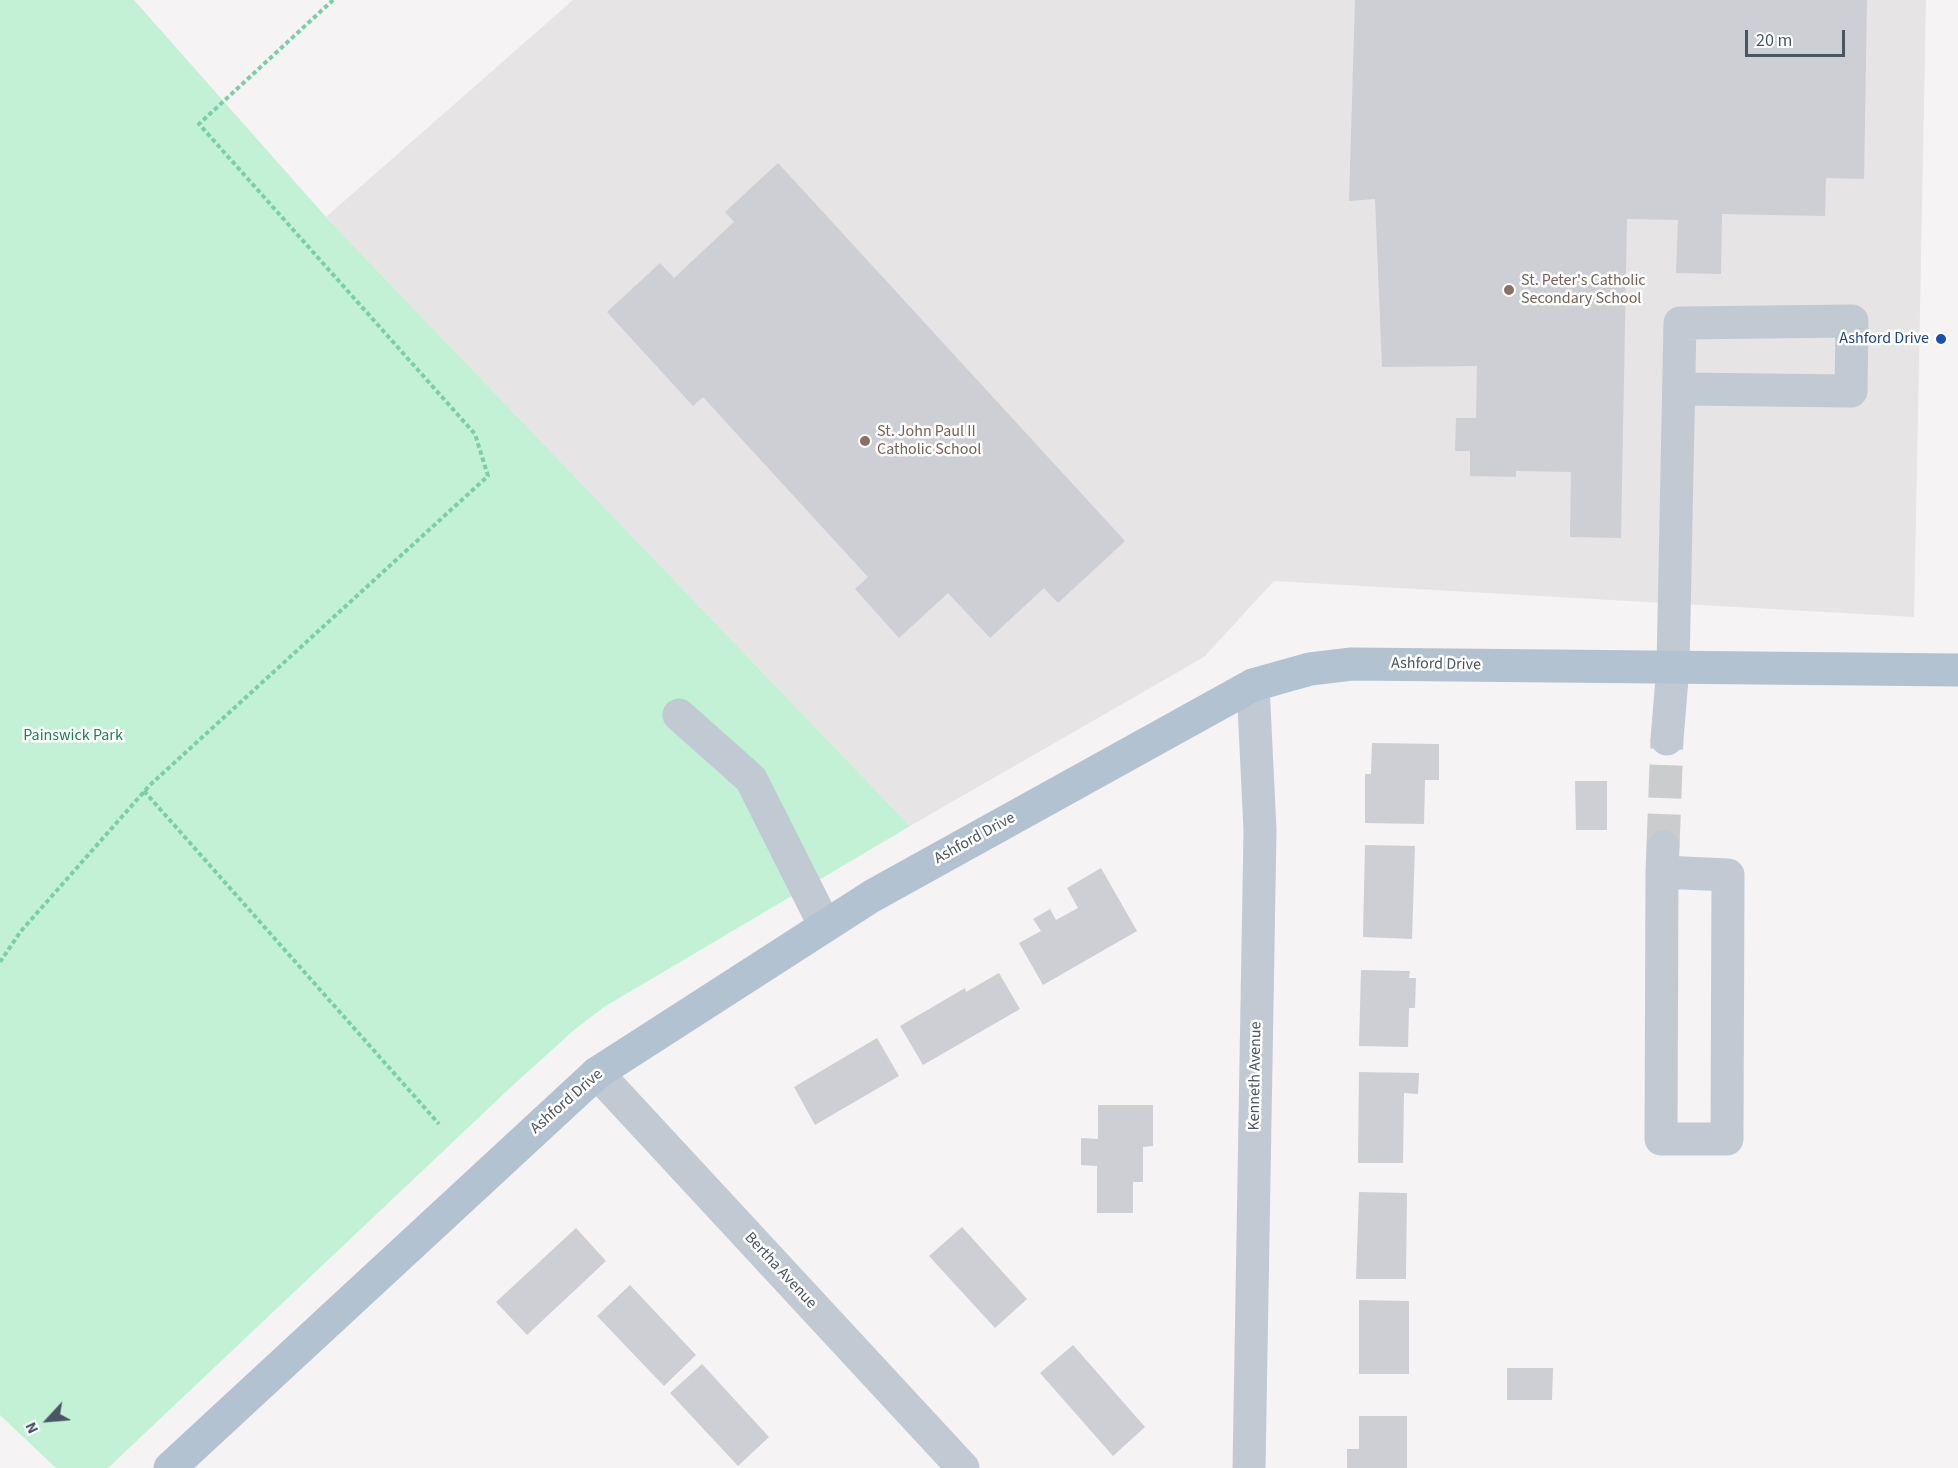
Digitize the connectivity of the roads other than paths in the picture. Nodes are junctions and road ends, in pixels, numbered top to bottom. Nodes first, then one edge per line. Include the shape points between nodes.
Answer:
1 (1681, 389) junction
2 (1672, 667) junction
3 (1958, 670) edge
4 (1253, 685) junction
5 (679, 715) dead end
6 (1667, 739) tunnel mouth
7 (1662, 859) joint
8 (825, 926) junction
9 (597, 1073) junction
10 (170, 1468) edge
11 (963, 1468) edge
12 (1249, 1468) edge

1 - 1 street via 1680,323 1852,321 1851,391
1 - 2 street
2 - 3 main road, Ashford Drive
2 - 4 main road, Ashford Drive via 1353,664 1310,669
2 - 6 street
4 - 8 main road, Ashford Drive via 872,896
4 - 12 street, Kenneth Avenue via 1260,830
5 - 8 street via 751,779
7 - 7 street via 1661,1139 1727,1139 1728,875
8 - 9 main road, Ashford Drive
9 - 10 main road, Ashford Drive
9 - 11 street, Bertha Avenue

